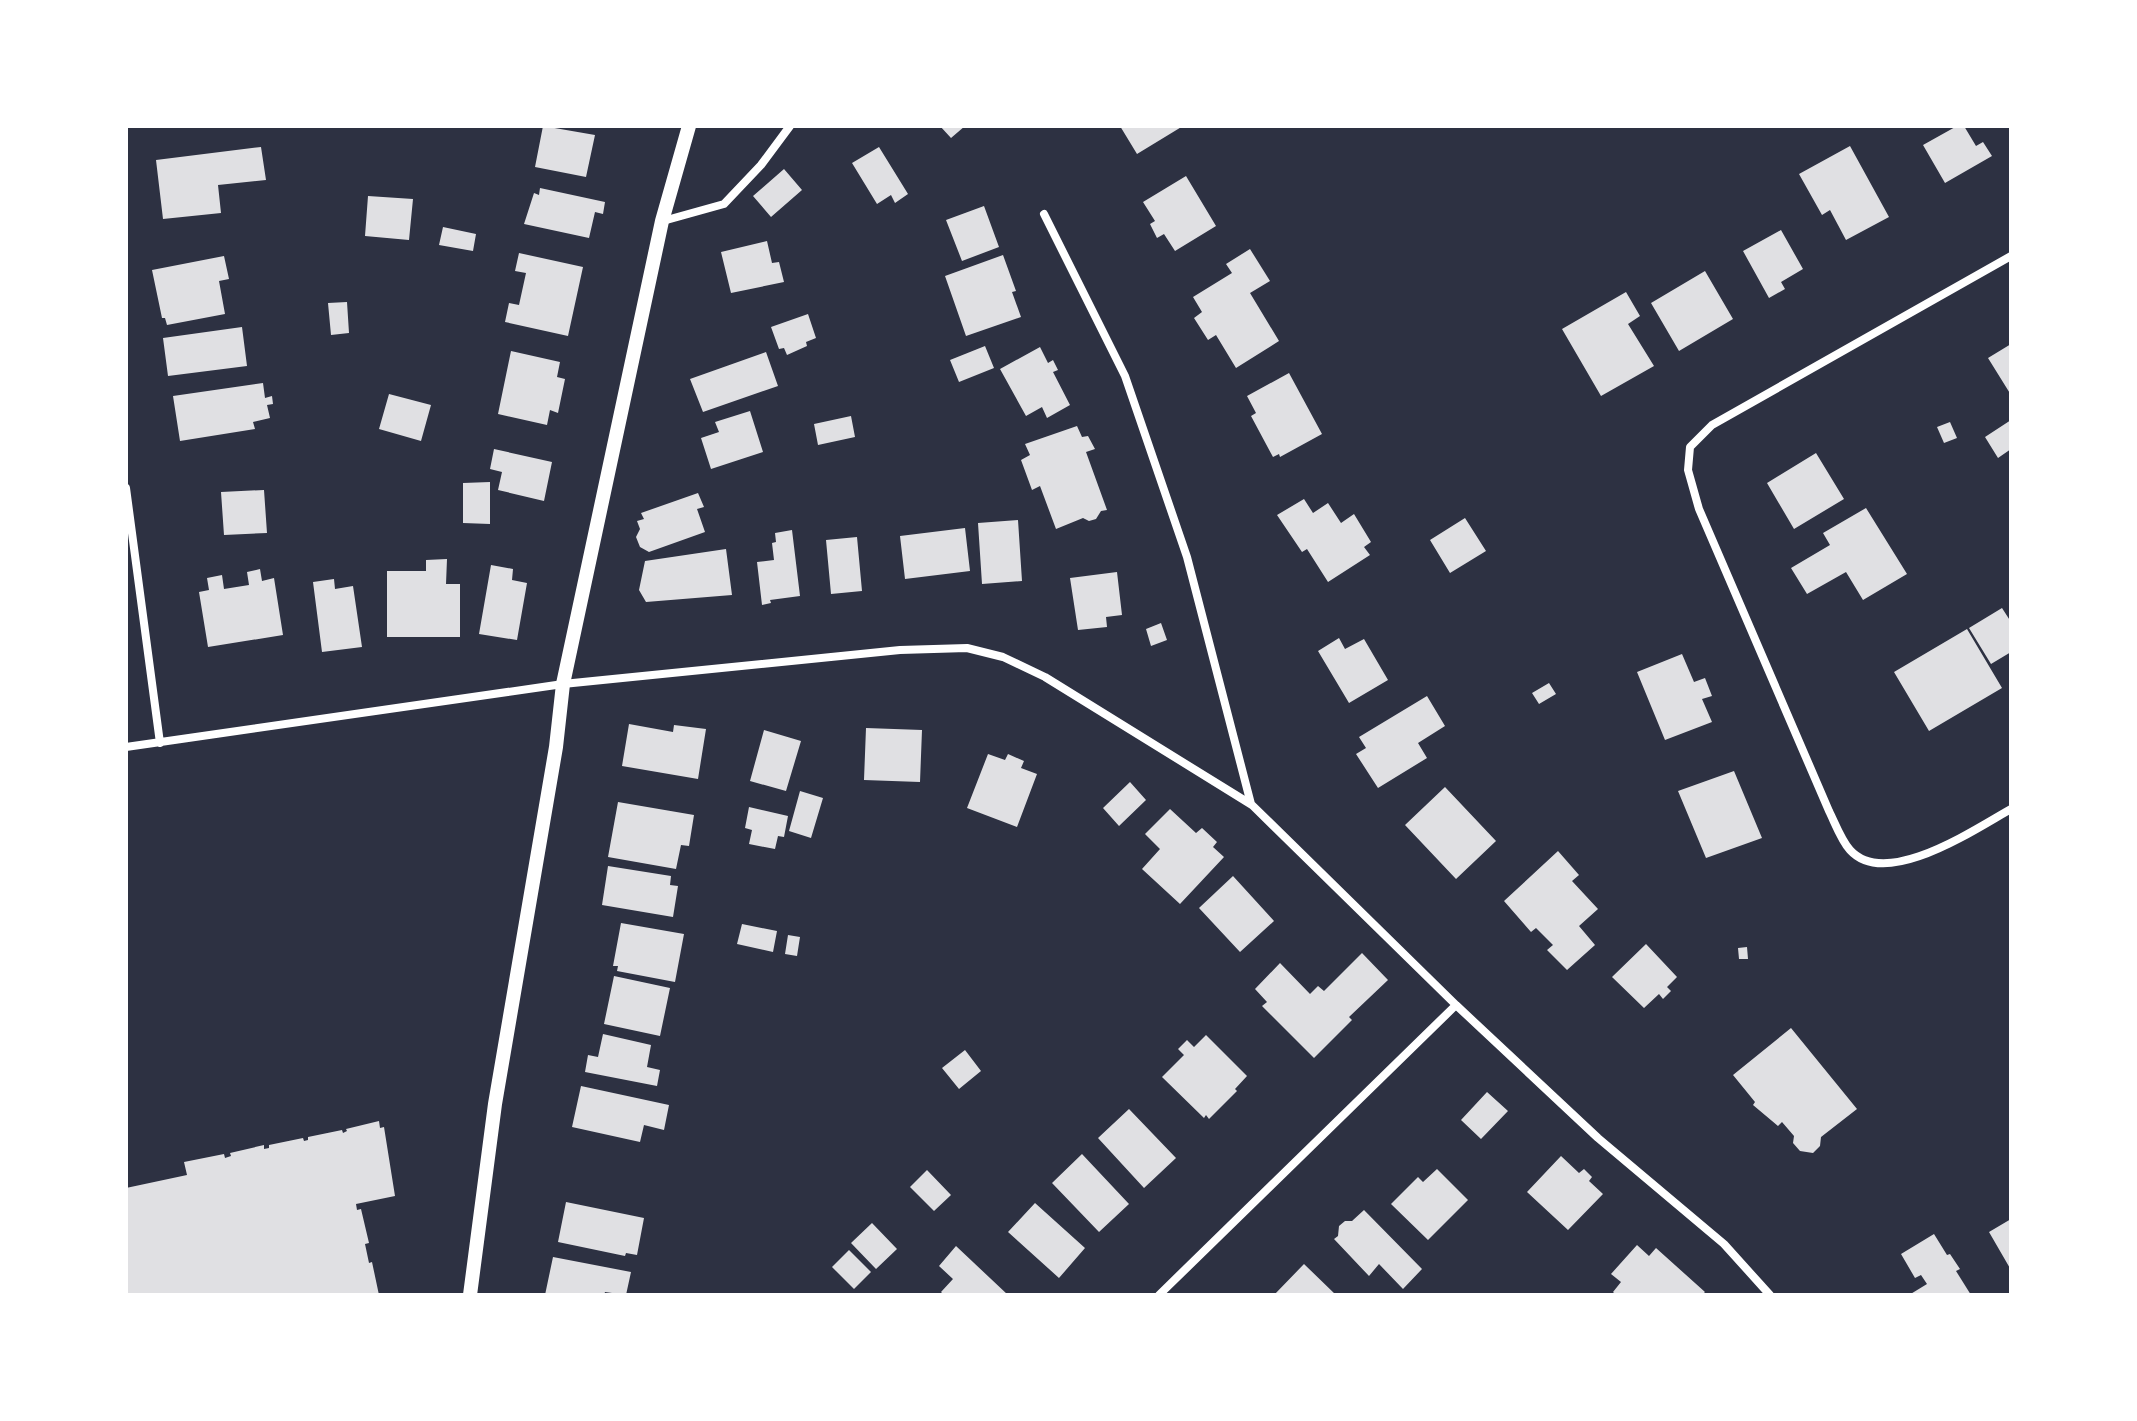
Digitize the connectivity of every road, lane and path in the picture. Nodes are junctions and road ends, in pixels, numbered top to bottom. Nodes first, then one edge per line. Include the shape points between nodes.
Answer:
1 (689, 126) edge
2 (790, 126) edge
3 (1044, 214) dead end
4 (662, 221) junction
5 (2011, 256) edge
6 (126, 488) edge
7 (563, 684) junction
8 (160, 743) junction
9 (126, 747) edge
10 (1252, 805) junction
11 (2011, 809) edge
12 (1456, 1005) junction
13 (470, 1295) edge
14 (1159, 1295) edge
15 (1770, 1295) edge

1 - 4 street
2 - 4 street via 724,204
3 - 10 street via 1125,376 1187,557
4 - 7 street
5 - 11 street via 1712,425 1690,447 1688,470 1699,509 1851,851 1871,863 1894,865
6 - 8 street
7 - 8 street
7 - 10 street via 967,648 1003,657 1045,677
7 - 13 street via 495,1104
8 - 9 street
10 - 12 street
12 - 14 street
12 - 15 street via 1598,1138 1724,1244

